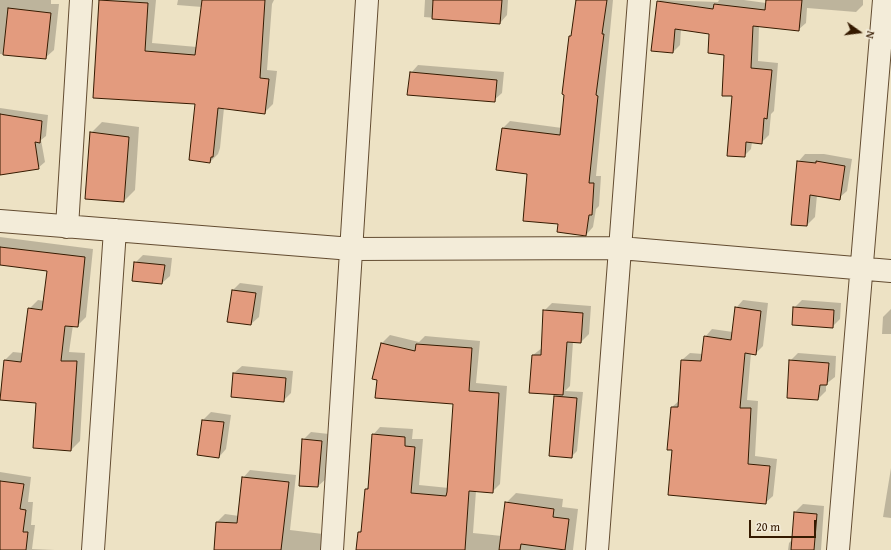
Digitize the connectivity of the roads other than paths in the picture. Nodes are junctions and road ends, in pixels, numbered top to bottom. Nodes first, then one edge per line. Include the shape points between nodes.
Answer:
1 (81, 0) edge
2 (367, 0) edge
3 (639, 0) edge
4 (884, 0) edge
5 (0, 221) edge
6 (67, 227) junction
7 (115, 230) junction
8 (620, 248) junction
9 (352, 249) junction
10 (862, 268) junction
11 (891, 271) edge
12 (93, 550) edge
13 (332, 550) edge
14 (597, 550) edge
15 (838, 550) edge

1 - 6 street
2 - 9 street
3 - 8 street
4 - 10 street
5 - 6 street
6 - 7 street
7 - 9 street
7 - 12 street
8 - 9 street
8 - 10 street
8 - 14 street
9 - 13 street
10 - 11 street
10 - 15 street

